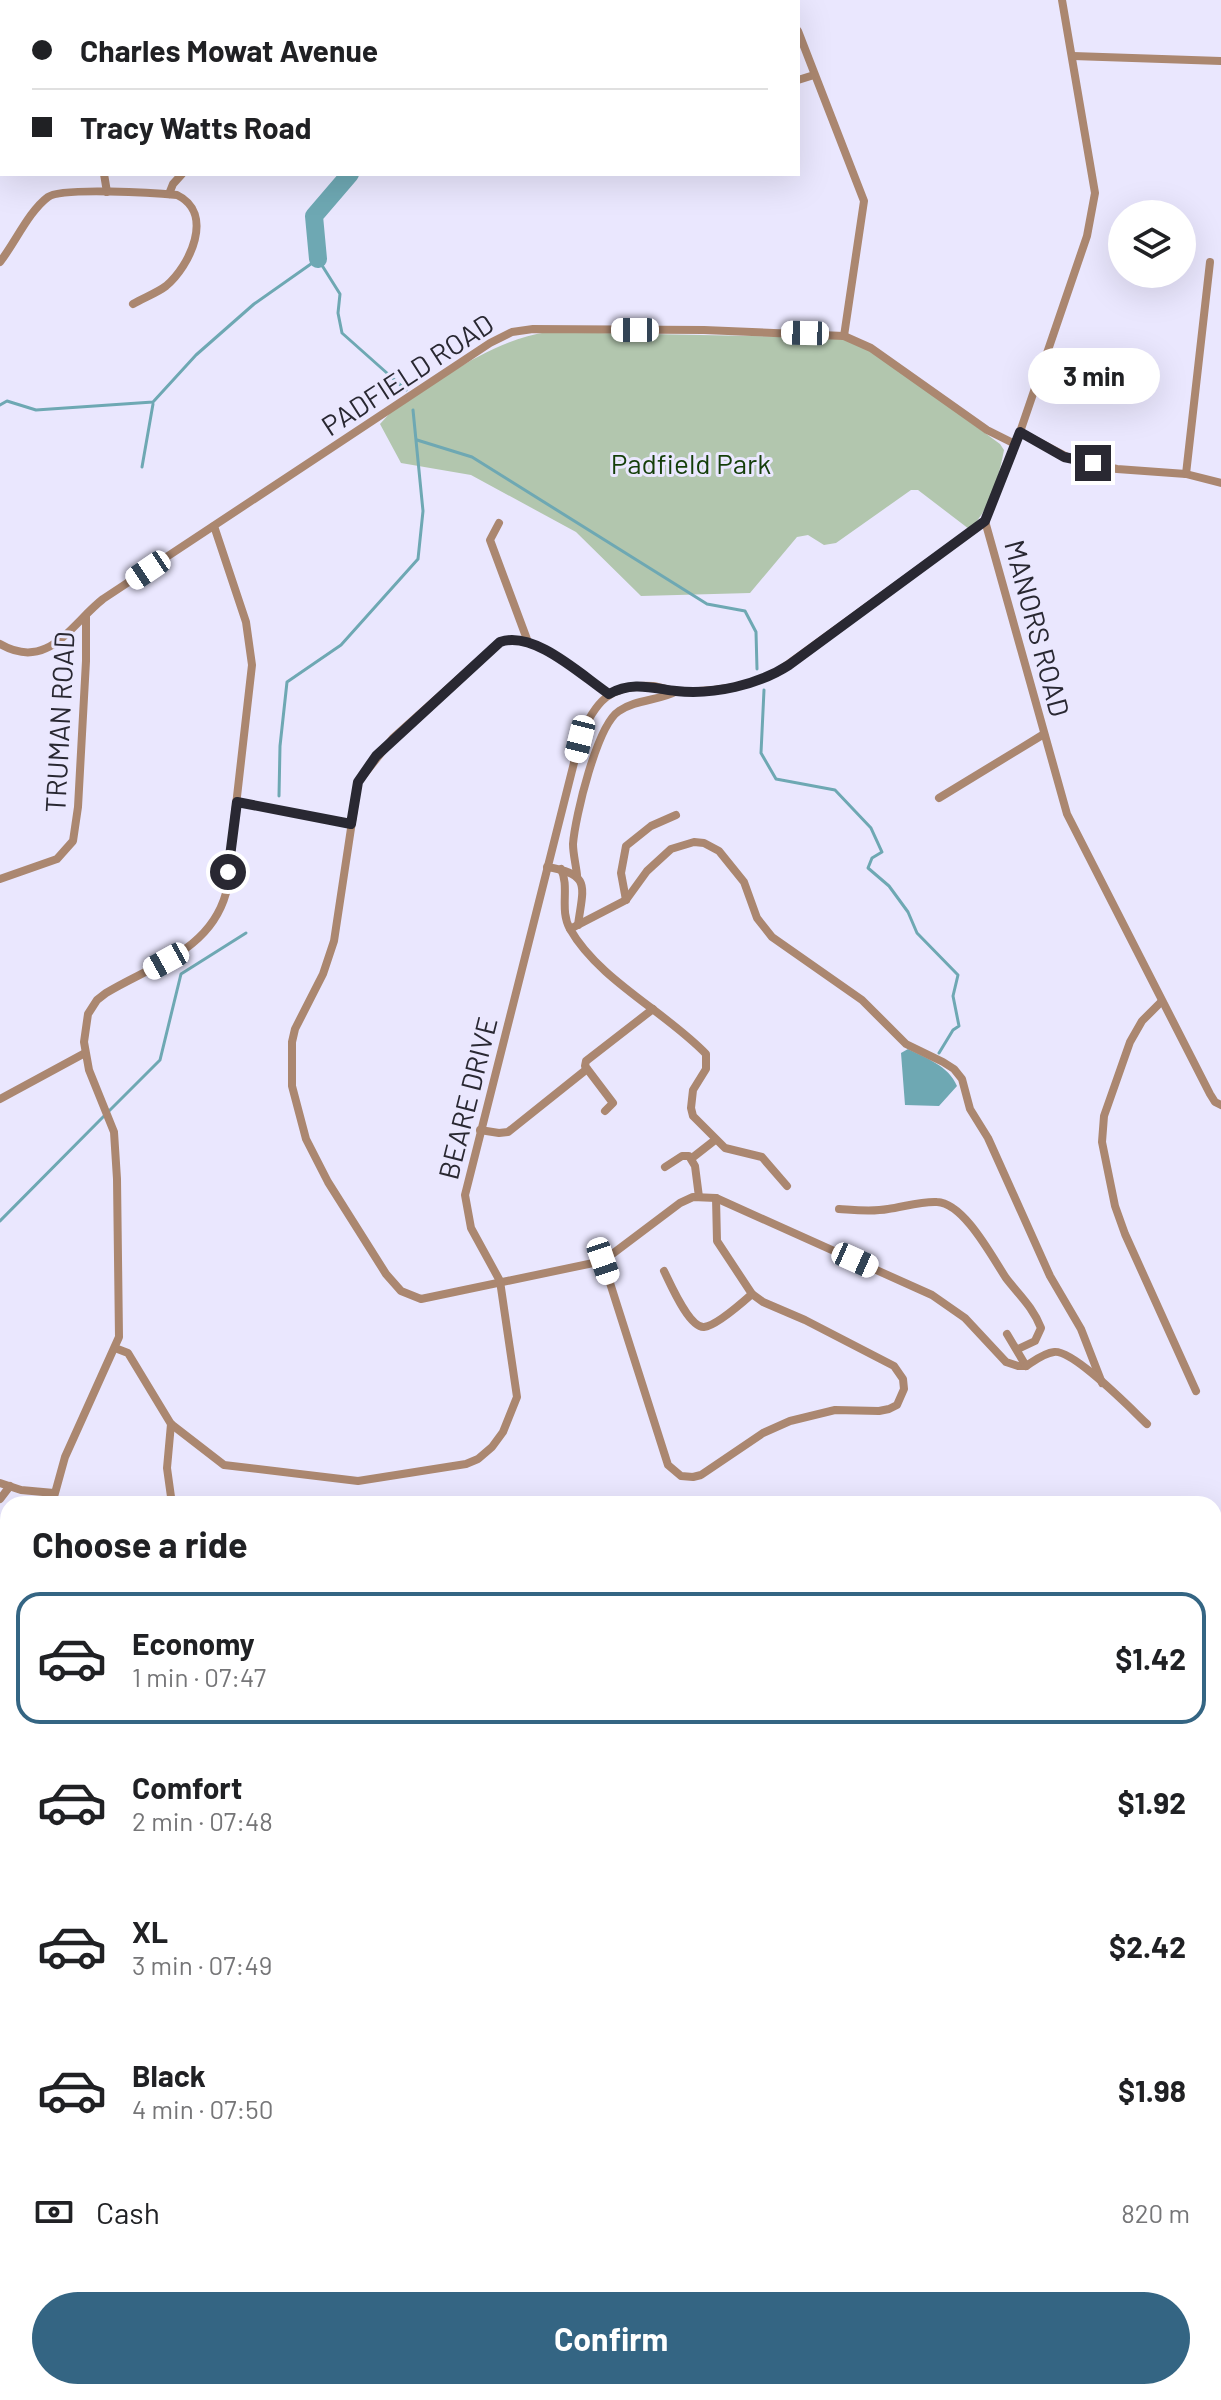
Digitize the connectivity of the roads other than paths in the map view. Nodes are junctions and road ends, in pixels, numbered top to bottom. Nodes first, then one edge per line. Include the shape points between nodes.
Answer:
1 (1062, 0) edge
2 (800, 36) edge
3 (1073, 56) junction
4 (1221, 61) edge
5 (814, 75) junction
6 (800, 79) edge
7 (104, 176) edge
8 (178, 176) edge
9 (107, 192) junction
10 (169, 194) junction
11 (0, 262) edge
12 (1210, 262) dead end
13 (133, 304) dead end
14 (844, 336) junction
15 (1020, 432) junction
16 (1015, 444) junction
17 (1186, 474) junction
18 (1221, 483) edge
19 (985, 521) junction
20 (499, 523) dead end
21 (214, 526) junction
22 (86, 615) junction
23 (528, 642) junction
24 (0, 644) edge
25 (678, 691) junction
26 (609, 694) junction
27 (1044, 734) junction
28 (939, 798) dead end
29 (237, 802) junction
30 (676, 815) dead end
31 (351, 824) junction
32 (547, 867) junction
33 (561, 869) junction
34 (577, 875) junction
35 (0, 879) edge
36 (626, 900) junction
37 (575, 929) junction
38 (1161, 1002) junction
39 (653, 1009) junction
40 (85, 1053) junction
41 (587, 1069) junction
42 (0, 1099) edge
43 (1220, 1104) edge
44 (605, 1111) dead end
45 (480, 1130) junction
46 (715, 1140) junction
47 (692, 1158) junction
48 (665, 1167) dead end
49 (787, 1186) dead end
50 (699, 1197) junction
51 (716, 1198) junction
52 (839, 1209) dead end
53 (603, 1261) junction
54 (664, 1271) dead end
55 (500, 1281) junction
56 (752, 1294) junction
57 (1007, 1334) dead end
58 (115, 1348) junction
59 (1018, 1349) junction
60 (1026, 1366) junction
61 (1102, 1383) junction
62 (1196, 1391) dead end
63 (171, 1424) junction
64 (1147, 1424) dead end
65 (0, 1483) edge
66 (10, 1486) junction
67 (54, 1493) junction
68 (2, 1496) edge
69 (53, 1496) edge
70 (171, 1496) edge

1 - 3 street, MANORS ROAD
2 - 5 street
3 - 4 street
3 - 15 street, MANORS ROAD via 1094,206
5 - 6 street
5 - 14 street via 864,201
7 - 9 street
8 - 10 street
9 - 10 street
9 - 11 street via 54,193 41,203
10 - 13 street via 183,198 191,208 194,245 170,283
12 - 17 street
14 - 16 street, PADFIELD ROAD via 871,348
14 - 21 street, PADFIELD ROAD via 512,332
15 - 16 street, MANORS ROAD
15 - 17 street via 1073,460
16 - 19 street, MANORS ROAD
17 - 18 street
19 - 25 street via 776,673 746,685
19 - 27 street, MANORS ROAD
20 - 23 street via 490,540
21 - 22 street, PADFIELD ROAD
21 - 29 street via 251,645 252,682
22 - 24 street, PADFIELD ROAD via 45,649 28,653
22 - 35 street, TRUMAN ROAD via 73,841 57,859
23 - 26 street
23 - 31 street via 510,639 490,649 393,738 358,782
25 - 26 street via 643,686
25 - 34 street via 624,707 609,720 595,749 574,839
26 - 32 street, BEARE DRIVE via 591,714 580,739
27 - 28 street
27 - 38 street, MANORS ROAD via 1070,823
29 - 31 street
29 - 40 street via 226,893 214,923 189,947 97,1000 84,1029
30 - 36 street via 626,846 621,873
31 - 55 street via 334,941 292,1042 291,1078 301,1121 328,1182 401,1291 427,1299
32 - 33 street
32 - 45 street, BEARE DRIVE
33 - 34 street
33 - 37 street via 564,905
34 - 37 street via 582,890
36 - 37 street
36 - 61 street via 671,849 694,842 711,846 744,882 757,918 772,937 862,1000 906,1044 954,1069 1050,1276 1081,1329
37 - 39 street via 600,965
38 - 43 street, MANORS ROAD
38 - 62 street via 1130,1042 1109,1098 1102,1142 1125,1234
39 - 41 street via 587,1058
39 - 46 street via 706,1054 708,1064 695,1085 691,1108
40 - 42 street
40 - 58 street via 114,1132 119,1337
41 - 44 street via 612,1101
41 - 45 street via 508,1132
45 - 55 street, BEARE DRIVE via 466,1212
46 - 47 street
46 - 49 street via 730,1151 762,1157
47 - 48 street via 682,1156
47 - 50 street
50 - 51 street
50 - 53 street via 667,1211
51 - 56 street via 717,1241
51 - 60 street via 932,1295 965,1318 1006,1362
52 - 59 street via 884,1210 941,1202 959,1213 1036,1316 1038,1338
53 - 55 street
53 - 56 street via 668,1465 681,1476 701,1475 790,1421 835,1410 879,1411 897,1405 902,1397 903,1379 894,1366
54 - 56 street via 700,1326 711,1324
55 - 63 street via 517,1397 503,1432 478,1459 358,1481 236,1467 217,1461
57 - 59 street
58 - 63 street via 128,1353
58 - 67 street via 76,1429
59 - 60 street
60 - 61 street via 1052,1352 1065,1353
61 - 64 street
63 - 70 street
65 - 66 street
66 - 67 street
66 - 68 street
67 - 69 street

